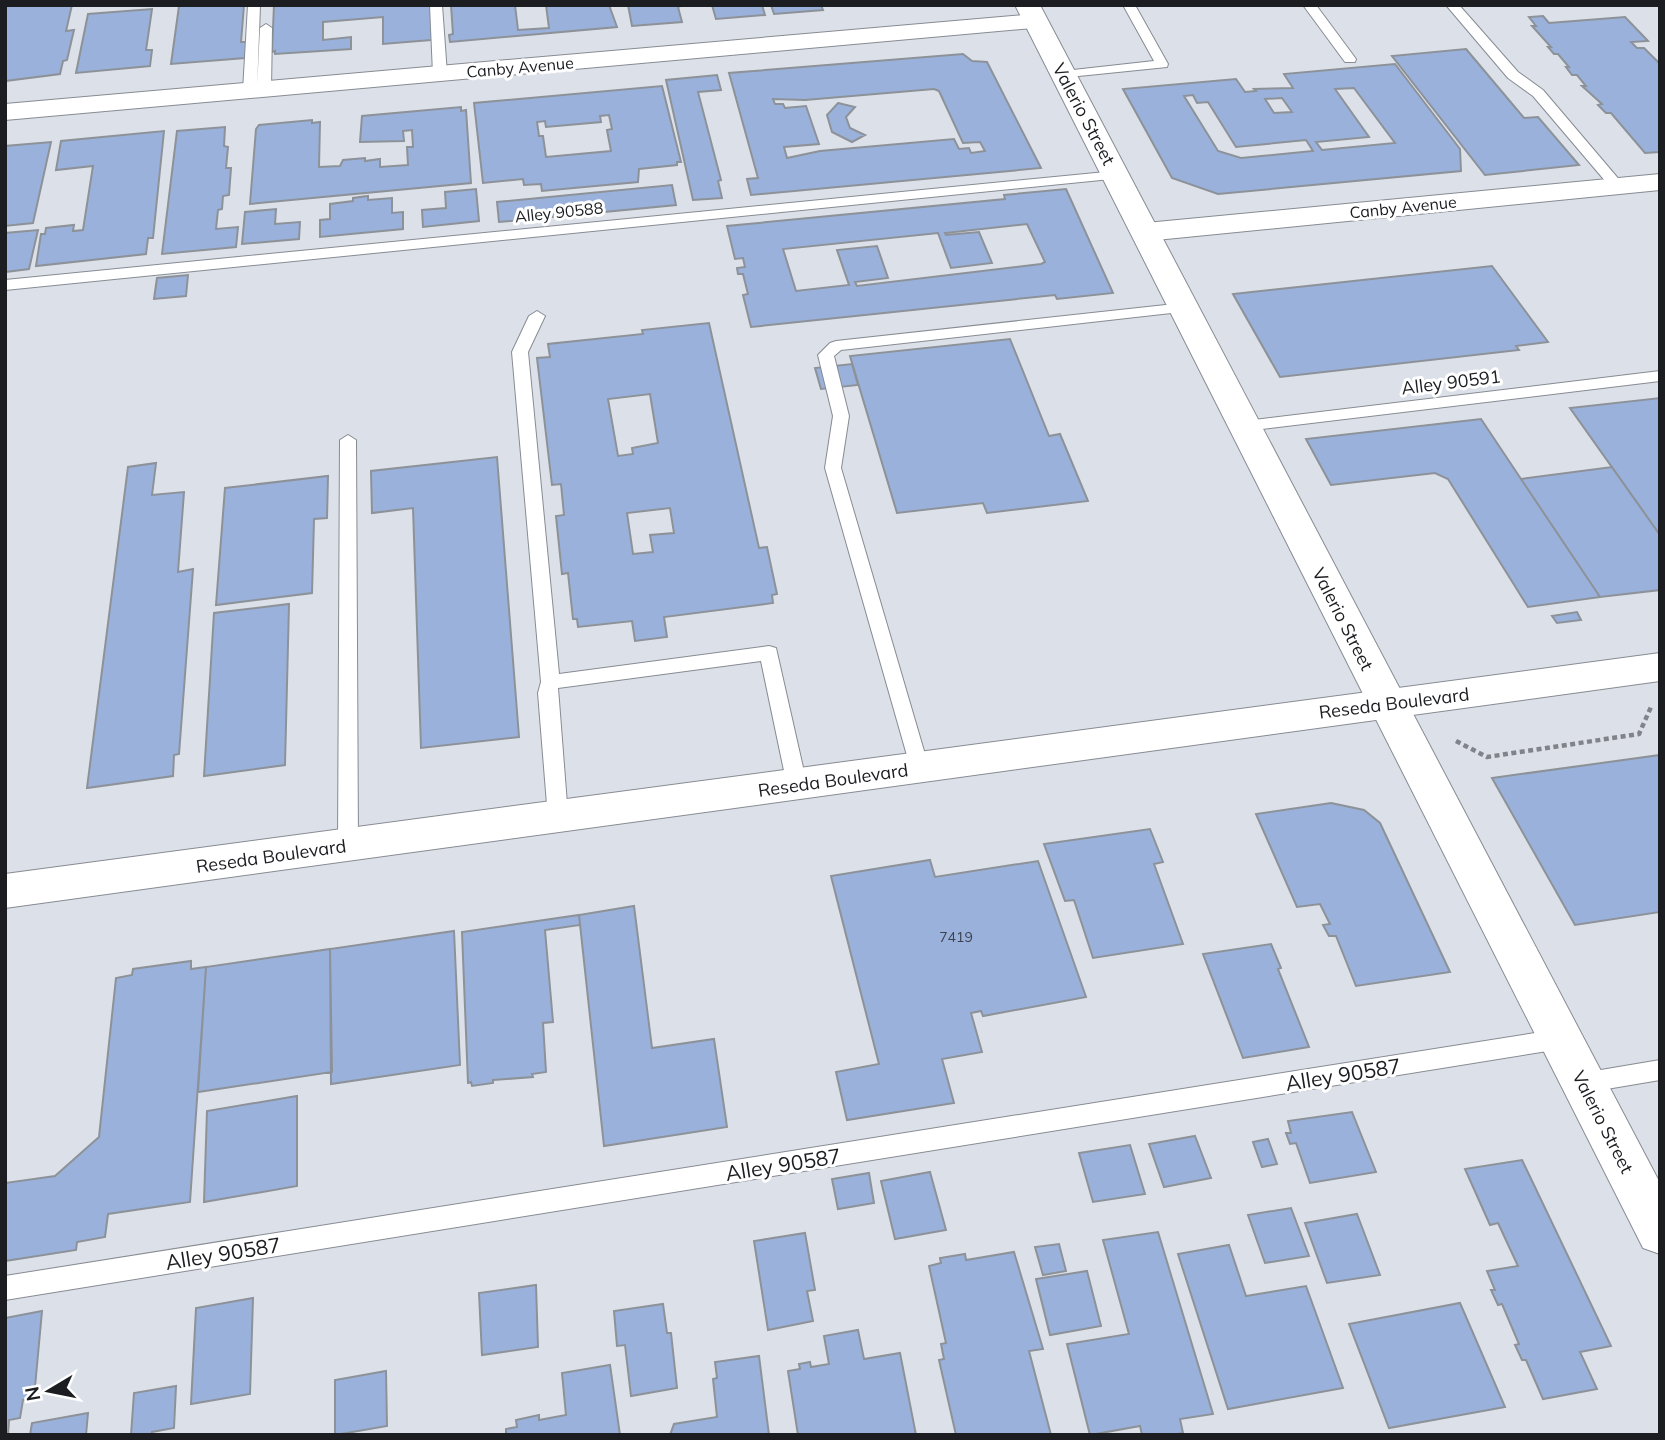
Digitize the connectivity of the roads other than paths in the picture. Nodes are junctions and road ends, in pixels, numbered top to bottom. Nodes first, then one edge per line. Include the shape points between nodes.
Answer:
1 (254, 5) edge
2 (267, 5) edge
3 (436, 5) edge
4 (1129, 5) edge
5 (1309, 5) edge
6 (1452, 5) edge
7 (1031, 14) edge
8 (1350, 59) dead end
9 (440, 74) junction
10 (1064, 75) junction
11 (257, 90) junction
12 (5, 112) edge
13 (1115, 175) junction
14 (1660, 182) edge
15 (1617, 186) junction
16 (1146, 232) junction
17 (5, 285) edge
18 (1184, 308) junction
19 (537, 316) dead end
20 (1660, 376) edge
21 (1246, 426) junction
22 (348, 440) dead end
23 (550, 682) junction
24 (1657, 683) edge
25 (1387, 704) junction
26 (919, 768) junction
27 (797, 785) junction
28 (558, 817) junction
29 (348, 845) junction
30 (5, 891) edge
31 (1560, 1039) junction
32 (1660, 1070) edge
33 (1583, 1083) junction
34 (1660, 1232) edge
35 (5, 1288) edge

1 - 11 lane
2 - 11 lane
3 - 9 lane
4 - 10 lane via 1162,64
5 - 8 lane
6 - 15 lane via 1513,75 1538,93
7 - 9 street, Canby Avenue
7 - 10 street, Valerio Street
9 - 11 street, Canby Avenue
10 - 13 street, Valerio Street
11 - 12 street, Canby Avenue
13 - 16 street, Valerio Street
13 - 17 lane, Alley 90588
14 - 15 street, Canby Avenue
15 - 16 street, Canby Avenue
16 - 18 street, Valerio Street
18 - 21 street, Valerio Street
18 - 26 lane via 836,346 826,355 841,416 833,468
19 - 23 lane via 520,352
20 - 21 lane, Alley 90591
21 - 25 street, Valerio Street
22 - 29 lane
23 - 27 lane via 769,653
23 - 28 lane via 547,693
24 - 25 street, Reseda Boulevard
25 - 26 street, Reseda Boulevard
25 - 31 street, Valerio Street
26 - 27 street, Reseda Boulevard
27 - 28 street, Reseda Boulevard
28 - 29 street, Reseda Boulevard
29 - 30 street, Reseda Boulevard
31 - 33 street, Valerio Street
31 - 35 lane, Alley 90587
32 - 33 lane
33 - 34 street, Valerio Street

